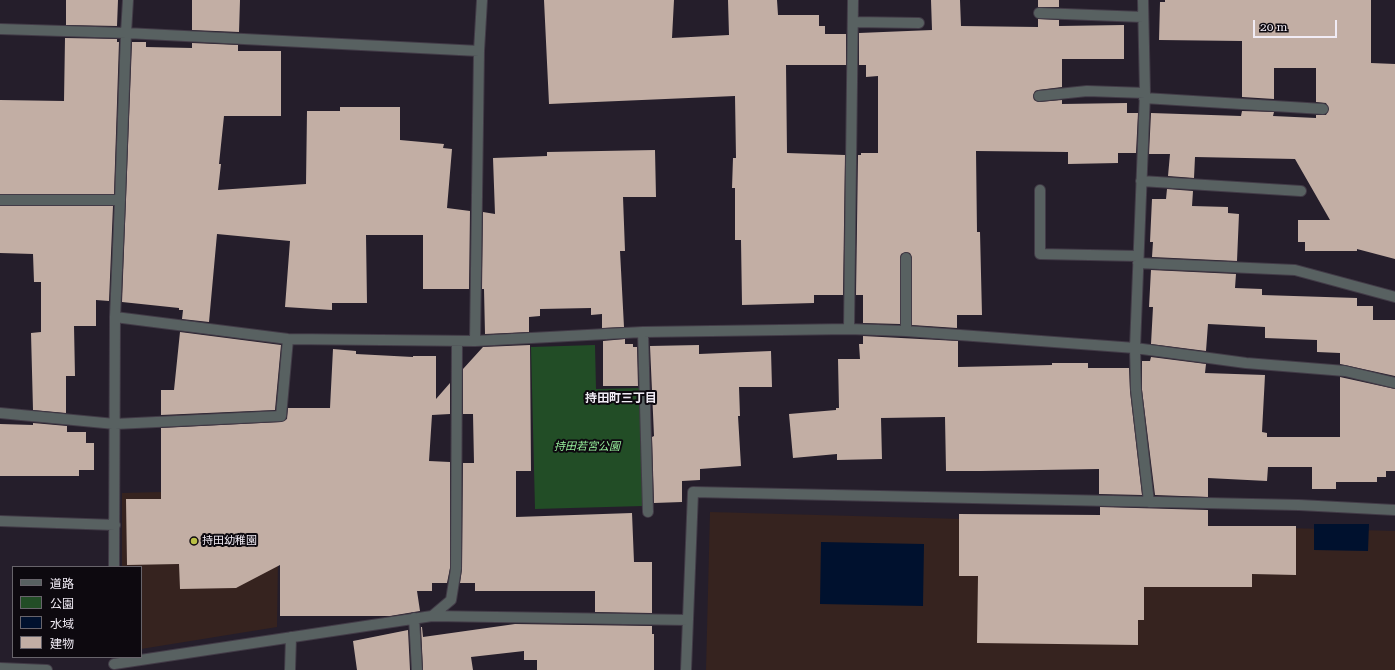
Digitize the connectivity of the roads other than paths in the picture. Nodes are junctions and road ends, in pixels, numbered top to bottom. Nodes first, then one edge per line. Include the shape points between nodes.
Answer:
1 (128, 0) edge
2 (482, 0) edge
3 (853, 0) edge
4 (1143, 0) edge
5 (1039, 13) dead end
6 (1143, 17) junction
7 (853, 22) junction
8 (919, 23) dead end
9 (0, 29) edge
10 (126, 33) junction
11 (479, 50) junction
12 (1039, 96) dead end
13 (1144, 96) junction
14 (1323, 109) dead end
15 (1141, 181) junction
16 (1040, 190) dead end
17 (1301, 191) dead end
18 (0, 200) edge
19 (120, 200) junction
20 (906, 258) dead end
21 (1138, 259) junction
22 (1395, 297) edge
23 (115, 317) junction
24 (849, 330) junction
25 (906, 331) junction
26 (643, 332) junction
27 (288, 339) junction
28 (456, 341) junction
29 (475, 341) junction
30 (1134, 348) junction
31 (1395, 384) edge
32 (0, 413) edge
33 (115, 424) junction
34 (1149, 502) junction
35 (1395, 510) edge
36 (648, 512) dead end
37 (0, 520) edge
38 (115, 525) junction
39 (114, 566) edge
40 (432, 616) junction
41 (414, 618) junction
42 (688, 620) junction
43 (291, 637) junction
44 (114, 664) edge
45 (0, 668) edge
46 (47, 670) edge
47 (290, 670) edge
48 (417, 670) edge
49 (686, 670) edge

1 - 10 street
2 - 11 street
3 - 7 street
4 - 6 street
5 - 6 street
6 - 13 street
7 - 8 street
7 - 24 street
9 - 10 street
10 - 11 street
10 - 19 street
11 - 29 street
12 - 13 street via 1087,91
13 - 14 street
13 - 15 street
15 - 17 street
15 - 21 street
16 - 21 street via 1040,254
18 - 19 street
19 - 23 street
20 - 25 street
21 - 22 street via 1295,270
21 - 30 street
23 - 27 street
23 - 33 street
24 - 25 street
24 - 26 street
25 - 30 street
26 - 29 street
26 - 36 street
27 - 28 street
27 - 33 street via 281,416
28 - 29 street
28 - 40 street via 456,569 451,600
30 - 31 street via 1246,363 1345,371
30 - 34 street via 1136,390
32 - 33 street
33 - 38 street
34 - 35 street
34 - 42 street via 693,492
37 - 38 street
38 - 39 street
40 - 41 street
40 - 42 street
41 - 43 street
41 - 48 street
42 - 49 street
43 - 44 street
43 - 47 street
45 - 46 street

